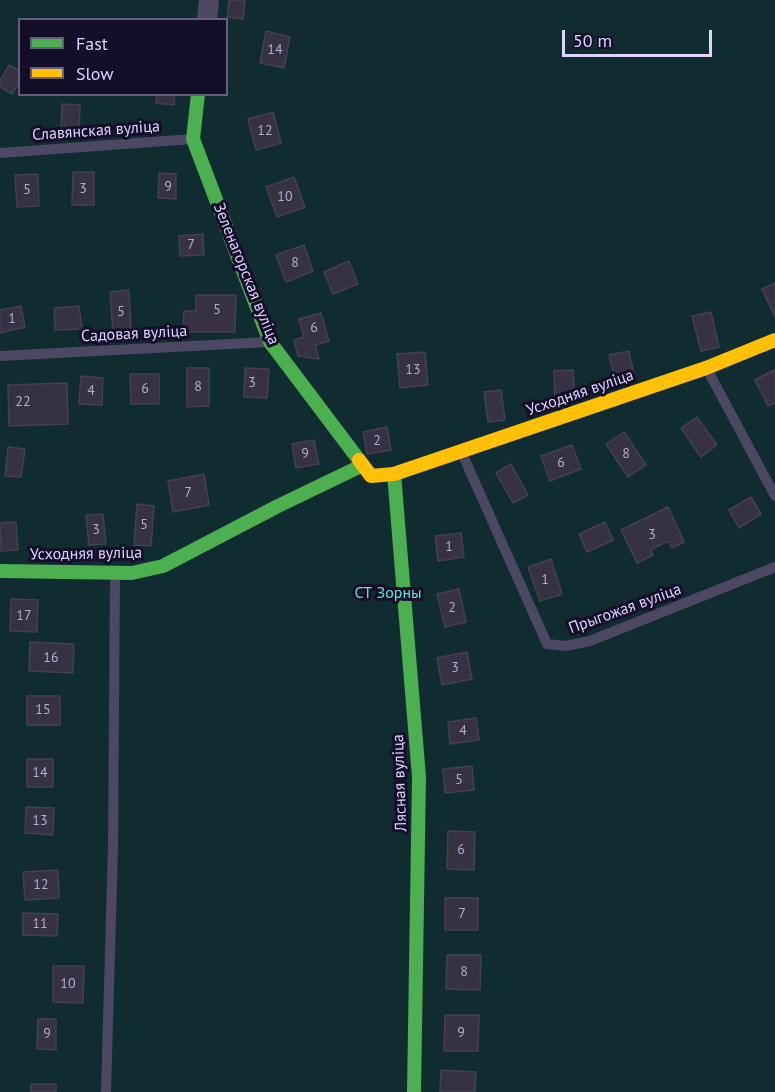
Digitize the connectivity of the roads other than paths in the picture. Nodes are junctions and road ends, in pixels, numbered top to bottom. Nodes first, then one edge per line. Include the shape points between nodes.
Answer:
1 (209, 0) edge
2 (207, 18) edge
3 (198, 96) edge
4 (193, 139) junction
5 (0, 153) edge
6 (775, 340) edge
7 (270, 342) junction
8 (0, 356) edge
9 (706, 368) junction
10 (460, 451) junction
11 (363, 465) junction
12 (394, 474) junction
13 (775, 496) edge
14 (775, 567) edge
15 (0, 571) edge
16 (116, 572) junction
17 (106, 1092) edge
18 (414, 1092) edge

1 - 2 street
3 - 4 street, Зеленагорская вуліца
4 - 5 lane, Славянская вуліца
4 - 7 street, Зеленагорская вуліца
6 - 9 street, Усходняя вуліца
7 - 8 lane, Садовая вуліца
7 - 11 street, Зеленагорская вуліца
9 - 10 street, Усходняя вуліца
9 - 13 lane
10 - 12 street, Усходняя вуліца
10 - 14 lane, Прыгожая вуліца via 547,644 566,646 590,641
11 - 12 street via 371,476
11 - 16 street, Усходняя вуліца via 163,566 132,573
12 - 18 street, Лясная вуліца via 419,777
15 - 16 street, Усходняя вуліца
16 - 17 lane

